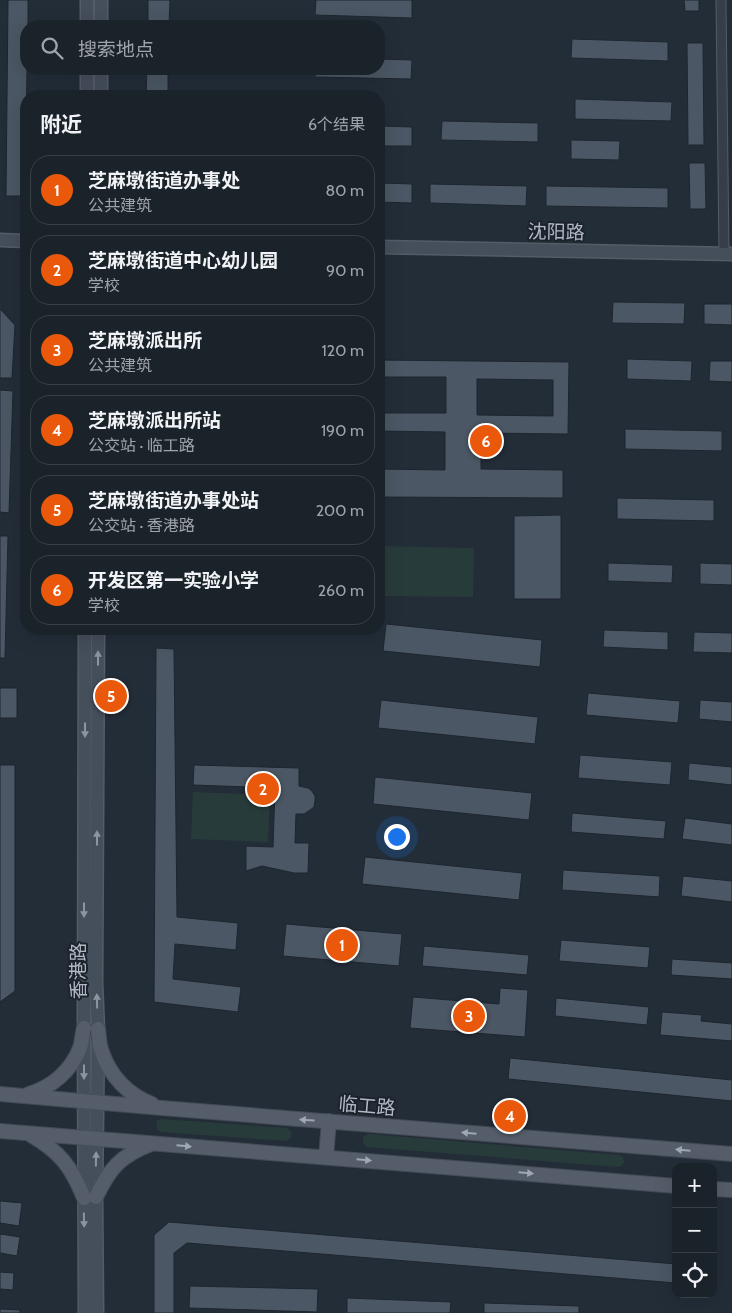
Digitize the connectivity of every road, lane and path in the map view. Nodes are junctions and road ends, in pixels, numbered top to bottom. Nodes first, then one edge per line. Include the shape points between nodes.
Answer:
1 (87, 0) edge
2 (101, 0) edge
3 (720, 0) edge
4 (87, 20) edge
5 (101, 20) edge
6 (87, 75) edge
7 (101, 75) edge
8 (86, 90) edge
9 (101, 90) edge
10 (0, 240) edge
11 (20, 241) edge
12 (385, 247) edge
13 (728, 254) edge
14 (86, 635) edge
15 (98, 635) edge
16 (91, 1028) junction
17 (0, 1094) edge
18 (23, 1096) junction
19 (90, 1102) junction
20 (162, 1108) junction
21 (329, 1121) junction
22 (0, 1131) edge
23 (28, 1133) junction
24 (90, 1138) junction
25 (154, 1143) junction
26 (732, 1154) edge
27 (326, 1157) junction
28 (672, 1186) edge
29 (717, 1189) edge
30 (732, 1190) edge
31 (90, 1198) junction
32 (85, 1313) edge
33 (97, 1313) edge

1 - 4 main road
2 - 5 main road
3 - 13 street
6 - 8 main road
7 - 9 main road
10 - 11 main road
12 - 13 main road, 沈阳路
14 -> 16 main road, 香港路
16 -> 15 main road, 香港路 via 96,973
16 - 18 main road via 71,1065 58,1079 42,1090
16 - 19 main road, 香港路
16 - 20 main road via 110,1070 124,1087 141,1100
17 - 18 main road, 临工路
18 - 19 main road, 临工路
19 - 20 main road, 临工路
19 - 24 main road, 香港路
21 -> 20 main road, 临工路
26 -> 21 main road, 临工路
21 - 27 main road
22 - 23 main road
23 - 24 main road
23 - 31 main road via 63,1159
24 - 25 main road
24 - 31 main road, 香港路
25 -> 27 main road
25 - 31 main road via 118,1163
27 -> 28 main road
29 - 30 main road
31 -> 32 main road, 香港路
31 - 33 main road, 香港路

